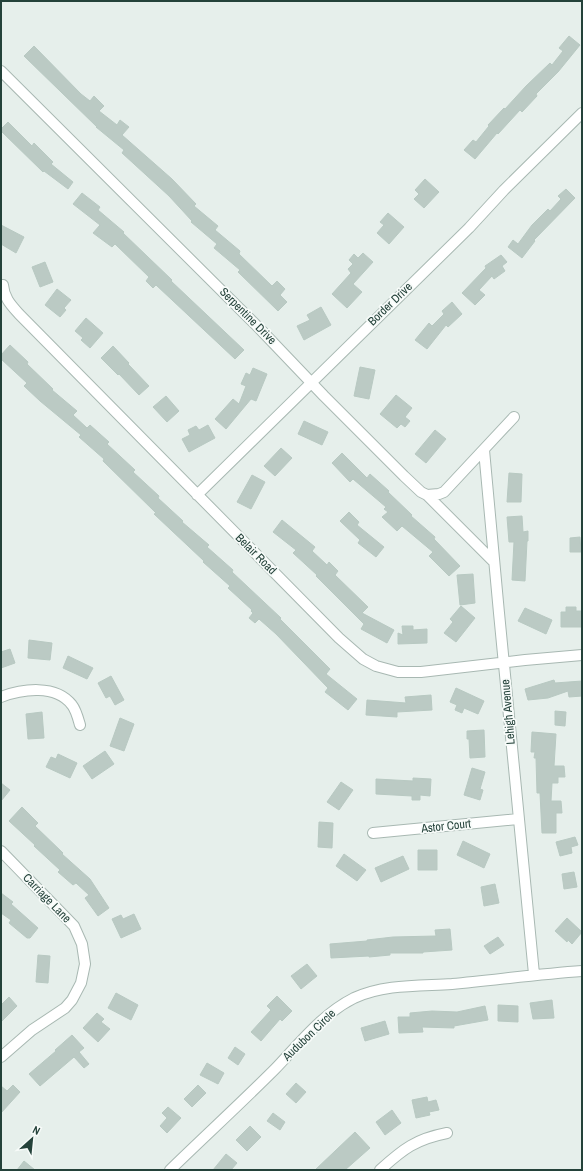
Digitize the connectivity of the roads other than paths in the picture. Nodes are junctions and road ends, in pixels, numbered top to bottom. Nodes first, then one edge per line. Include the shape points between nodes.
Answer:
1 (1, 71) edge
2 (582, 113) edge
3 (4, 285) dead end
4 (312, 382) junction
5 (514, 417) dead end
6 (484, 450) junction
7 (197, 495) junction
8 (427, 495) junction
9 (494, 562) junction
10 (582, 655) edge
11 (504, 662) junction
12 (1, 697) edge
13 (80, 725) dead end
14 (518, 819) junction
15 (373, 833) dead end
16 (1, 851) edge
17 (582, 971) edge
18 (534, 974) junction
19 (1, 1057) edge
20 (447, 1133) dead end
21 (170, 1170) edge
22 (380, 1170) edge

1 - 4 street, Serpentine Drive
2 - 4 street, Border Drive
3 - 7 street, Belair Road via 7,301
4 - 7 street, Border Drive
4 - 8 street, Serpentine Drive via 404,476
5 - 6 street
6 - 8 street via 444,492
6 - 9 street, Lehigh Avenue
7 - 11 street, Belair Road via 363,659 387,670 410,673
8 - 9 street, Serpentine Drive
9 - 11 street, Lehigh Avenue
10 - 11 street, Belair Road
11 - 14 street, Lehigh Avenue
12 - 13 street via 29,690 52,692 72,705
14 - 15 street, Astor Court
14 - 18 street, Lehigh Avenue
16 - 19 street, Carriage Lane via 74,926 82,944 85,964 81,983 65,1008 32,1030
17 - 18 street, Audubon Circle
18 - 21 street, Audubon Circle via 494,980 390,988 354,998 323,1019
20 - 22 street via 430,1136 415,1143 399,1152

